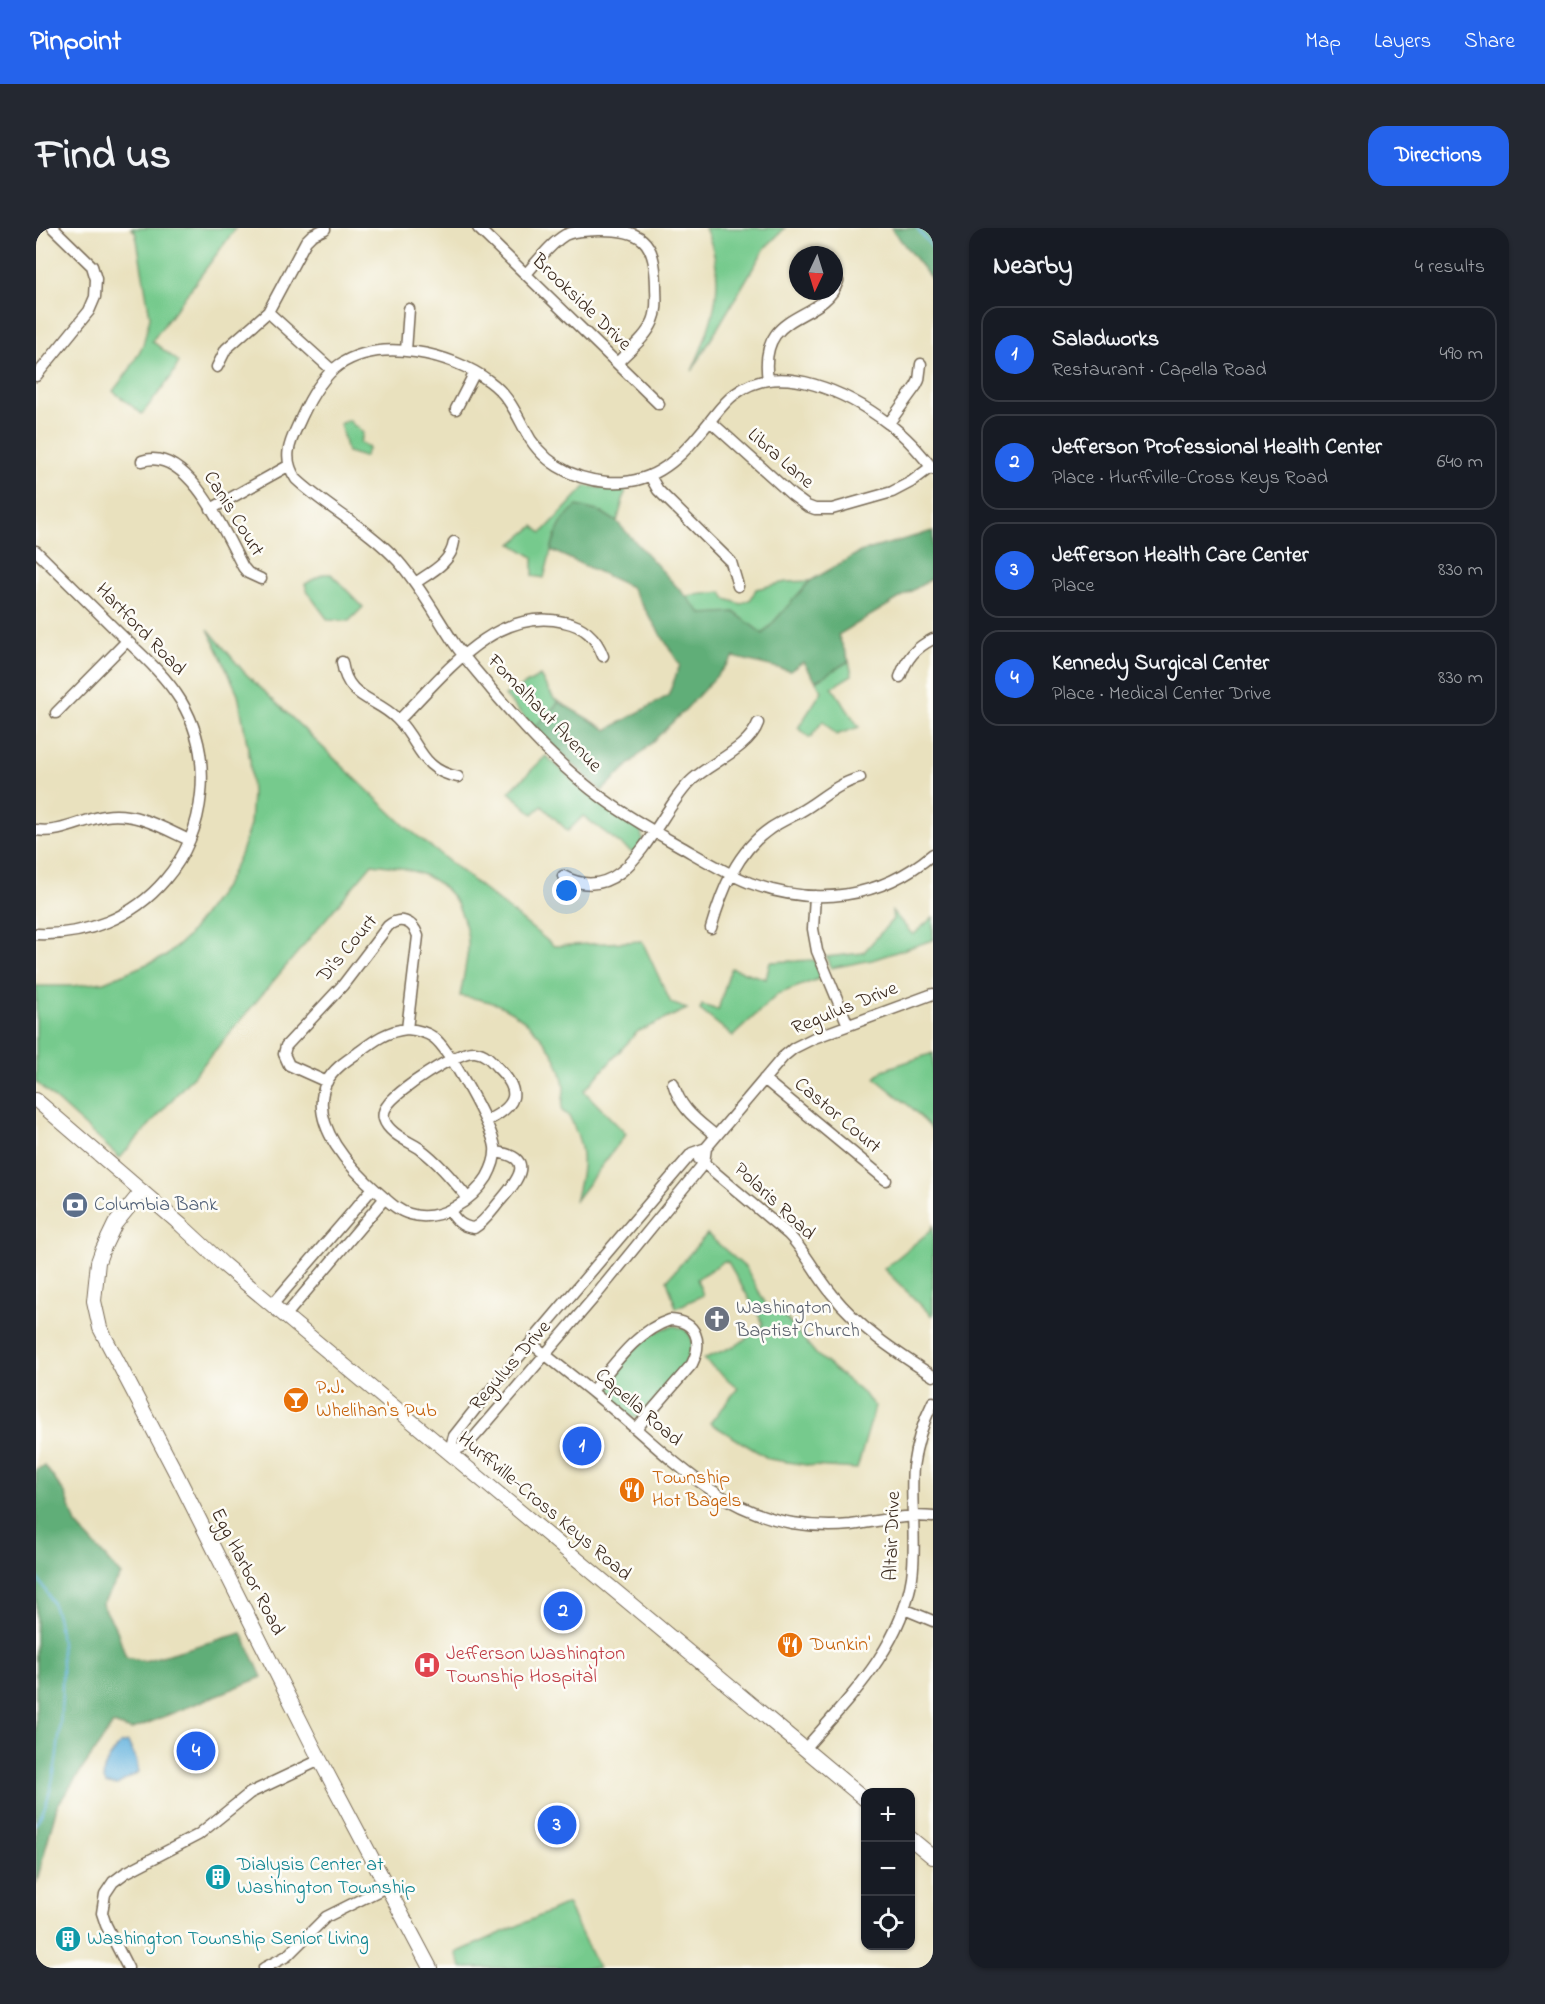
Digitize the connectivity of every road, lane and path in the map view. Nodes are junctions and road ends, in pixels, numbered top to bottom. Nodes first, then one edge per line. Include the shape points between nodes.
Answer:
1 (53, 228) edge
2 (478, 228) edge
3 (325, 229) edge
4 (526, 274) junction
5 (826, 300) edge
6 (409, 309) dead end
7 (268, 312) junction
8 (406, 351) junction
9 (617, 363) junction
10 (921, 364) dead end
11 (217, 367) dead end
12 (332, 370) junction
13 (476, 372) junction
14 (36, 376) edge
15 (768, 380) junction
16 (659, 404) dead end
17 (456, 409) dead end
18 (710, 421) junction
19 (889, 423) junction
20 (142, 461) dead end
21 (288, 466) junction
22 (932, 468) edge
23 (650, 476) junction
24 (211, 509) junction
25 (454, 542) dead end
26 (36, 551) edge
27 (261, 579) dead end
28 (415, 584) junction
29 (738, 586) dead end
30 (933, 639) edge
31 (128, 641) junction
32 (464, 656) junction
33 (603, 656) dead end
34 (342, 662) dead end
35 (900, 677) dead end
36 (56, 713) dead end
37 (399, 720) junction
38 (758, 723) dead end
39 (458, 777) dead end
40 (860, 778) dead end
41 (36, 830) edge
42 (655, 831) junction
43 (189, 840) junction
44 (933, 854) edge
45 (732, 874) junction
46 (563, 876) dead end
47 (814, 896) junction
48 (711, 928) dead end
49 (36, 934) edge
50 (933, 994) edge
51 (848, 1025) junction
52 (407, 1029) junction
53 (451, 1059) junction
54 (764, 1079) junction
55 (327, 1082) junction
56 (673, 1083) dead end
57 (36, 1100) edge
58 (486, 1121) junction
59 (716, 1136) junction
60 (706, 1148) junction
61 (495, 1152) junction
62 (692, 1153) junction
63 (704, 1163) junction
64 (123, 1174) junction
65 (886, 1180) dead end
66 (372, 1188) junction
67 (141, 1191) junction
68 (467, 1197) junction
69 (385, 1198) junction
70 (449, 1210) junction
71 (119, 1220) junction
72 (273, 1304) junction
73 (286, 1315) junction
74 (531, 1343) junction
75 (545, 1354) junction
76 (933, 1376) edge
77 (592, 1391) junction
78 (486, 1396) junction
79 (933, 1402) edge
80 (500, 1407) junction
81 (636, 1429) junction
82 (448, 1453) junction
83 (913, 1517) junction
84 (933, 1518) edge
85 (904, 1610) junction
86 (933, 1621) edge
87 (804, 1750) junction
88 (320, 1760) junction
89 (861, 1796) edge
90 (915, 1842) edge
91 (933, 1857) edge
92 (388, 1886) junction
93 (128, 1968) edge
94 (264, 1968) edge
95 (430, 1968) edge

1 - 14 street via 87,260 94,272 96,291 89,311
2 - 4 street, Brookside Drive
3 - 7 street via 306,241
4 - 9 street, Brookside Drive
4 - 9 street via 560,239 573,232 619,230 644,241 655,264 655,317 648,331
5 - 15 street via 788,322 774,338 767,356
6 - 8 street
7 - 11 street via 226,349
7 - 12 street
8 - 12 street via 384,350 363,355
8 - 13 street via 437,357
9 - 16 street, Brookside Drive
10 - 19 street via 916,386
12 - 21 street via 305,410 289,447
13 - 17 street
13 - 23 street via 508,399 536,447 560,468 583,479 607,482 629,482
15 - 18 street via 736,393
15 - 19 street via 796,380 824,389
18 - 22 street, Libra Lane via 792,495 815,509 832,509 892,492
18 - 23 street via 676,460
19 - 22 street
20 - 24 street, Canis Court via 156,459 175,466 190,479
21 - 24 street
21 - 28 street, Fomalhaut Avenue via 301,484 381,544
23 - 29 street via 658,490 731,562
24 - 27 street, Canis Court via 243,567
25 - 28 street via 448,559
26 - 31 street, Hartford Road
28 - 32 street, Fomalhaut Avenue
30 - 35 street via 914,650
31 - 36 street
31 - 43 street, Hartford Road via 175,692 197,739 201,794
32 - 33 street via 501,629 550,619 587,632
32 - 37 street
32 - 42 street, Fomalhaut Avenue via 570,771 604,799
34 - 37 street via 343,672 355,690
37 - 39 street via 431,765
38 - 42 street via 751,736 685,787
40 - 45 street via 841,784 763,834 744,851
41 - 43 street via 60,829 119,815 139,818
42 - 45 street, Fomalhaut Avenue
42 - 46 street via 640,854 608,879 577,882
43 - 49 street, Hartford Road via 165,880 124,914 75,932
44 - 47 street, Fomalhaut Avenue via 906,874 870,890
45 - 47 street, Fomalhaut Avenue via 776,890
45 - 48 street
47 - 51 street via 817,951
50 - 51 street, Regulus Drive
51 - 54 street, Regulus Drive via 794,1048
52 - 53 street via 432,1036
52 - 55 street via 380,1037 342,1064
52 - 55 street, Di's Court via 418,936 413,926 398,921 388,926 343,985 286,1046 284,1054 289,1065
53 - 58 street
53 - 58 street via 469,1051 480,1052 510,1081 513,1096 508,1106
53 - 68 street via 393,1100 384,1116 391,1130 437,1162
54 - 59 street, Regulus Drive
54 - 65 street, Castor Court
55 - 66 street via 323,1108 332,1138 348,1164
56 - 59 street via 686,1111
57 - 64 main road, Hurffville-Cross Keys Road
58 - 61 street
59 - 60 street, Regulus Drive
60 - 62 street
60 - 63 street
61 - 68 street via 486,1178
61 - 70 street via 516,1158 520,1171 516,1182 474,1228 459,1223
62 - 63 street, Polaris Road
62 - 74 street, Regulus Drive
63 - 75 street, Regulus Drive
63 - 76 street, Polaris Road via 800,1246 826,1288 860,1324
64 - 67 main road, Hurffville-Cross Keys Road
64 - 71 main road via 128,1193
66 - 69 street
66 - 72 street
67 - 71 main road, Egg Harbor Road
67 - 72 main road, Hurffville-Cross Keys Road
68 - 70 street
69 - 70 street via 418,1216
69 - 73 street
71 - 88 main road, Egg Harbor Road via 96,1271 94,1301 100,1328
72 - 73 main road, Hurffville-Cross Keys Road
73 - 82 main road, Hurffville-Cross Keys Road
74 - 75 street, Capella Road
74 - 78 street, Regulus Drive
75 - 77 street, Capella Road
75 - 80 street, Regulus Drive
77 - 81 street, Capella Road
77 - 81 street via 646,1333 670,1320 687,1324 697,1337 697,1355
78 - 80 street
78 - 82 street, Regulus Drive via 454,1436
79 - 83 street, Altair Drive via 917,1446
80 - 82 street, Regulus Drive via 468,1444
81 - 83 street, Capella Road via 705,1487 764,1516 823,1526
82 - 87 main road, Hurffville-Cross Keys Road
83 - 84 street, Capella Road
83 - 85 street, Altair Drive via 913,1567
85 - 86 street
85 - 87 street, Altair Drive via 880,1659
87 - 89 main road, Hurffville-Cross Keys Road
88 - 92 main road, Egg Harbor Road
88 - 93 street via 250,1793 198,1835 113,1882 105,1894 102,1913
90 - 91 main road
92 - 94 street via 327,1917 291,1953
92 - 95 main road, Egg Harbor Road

